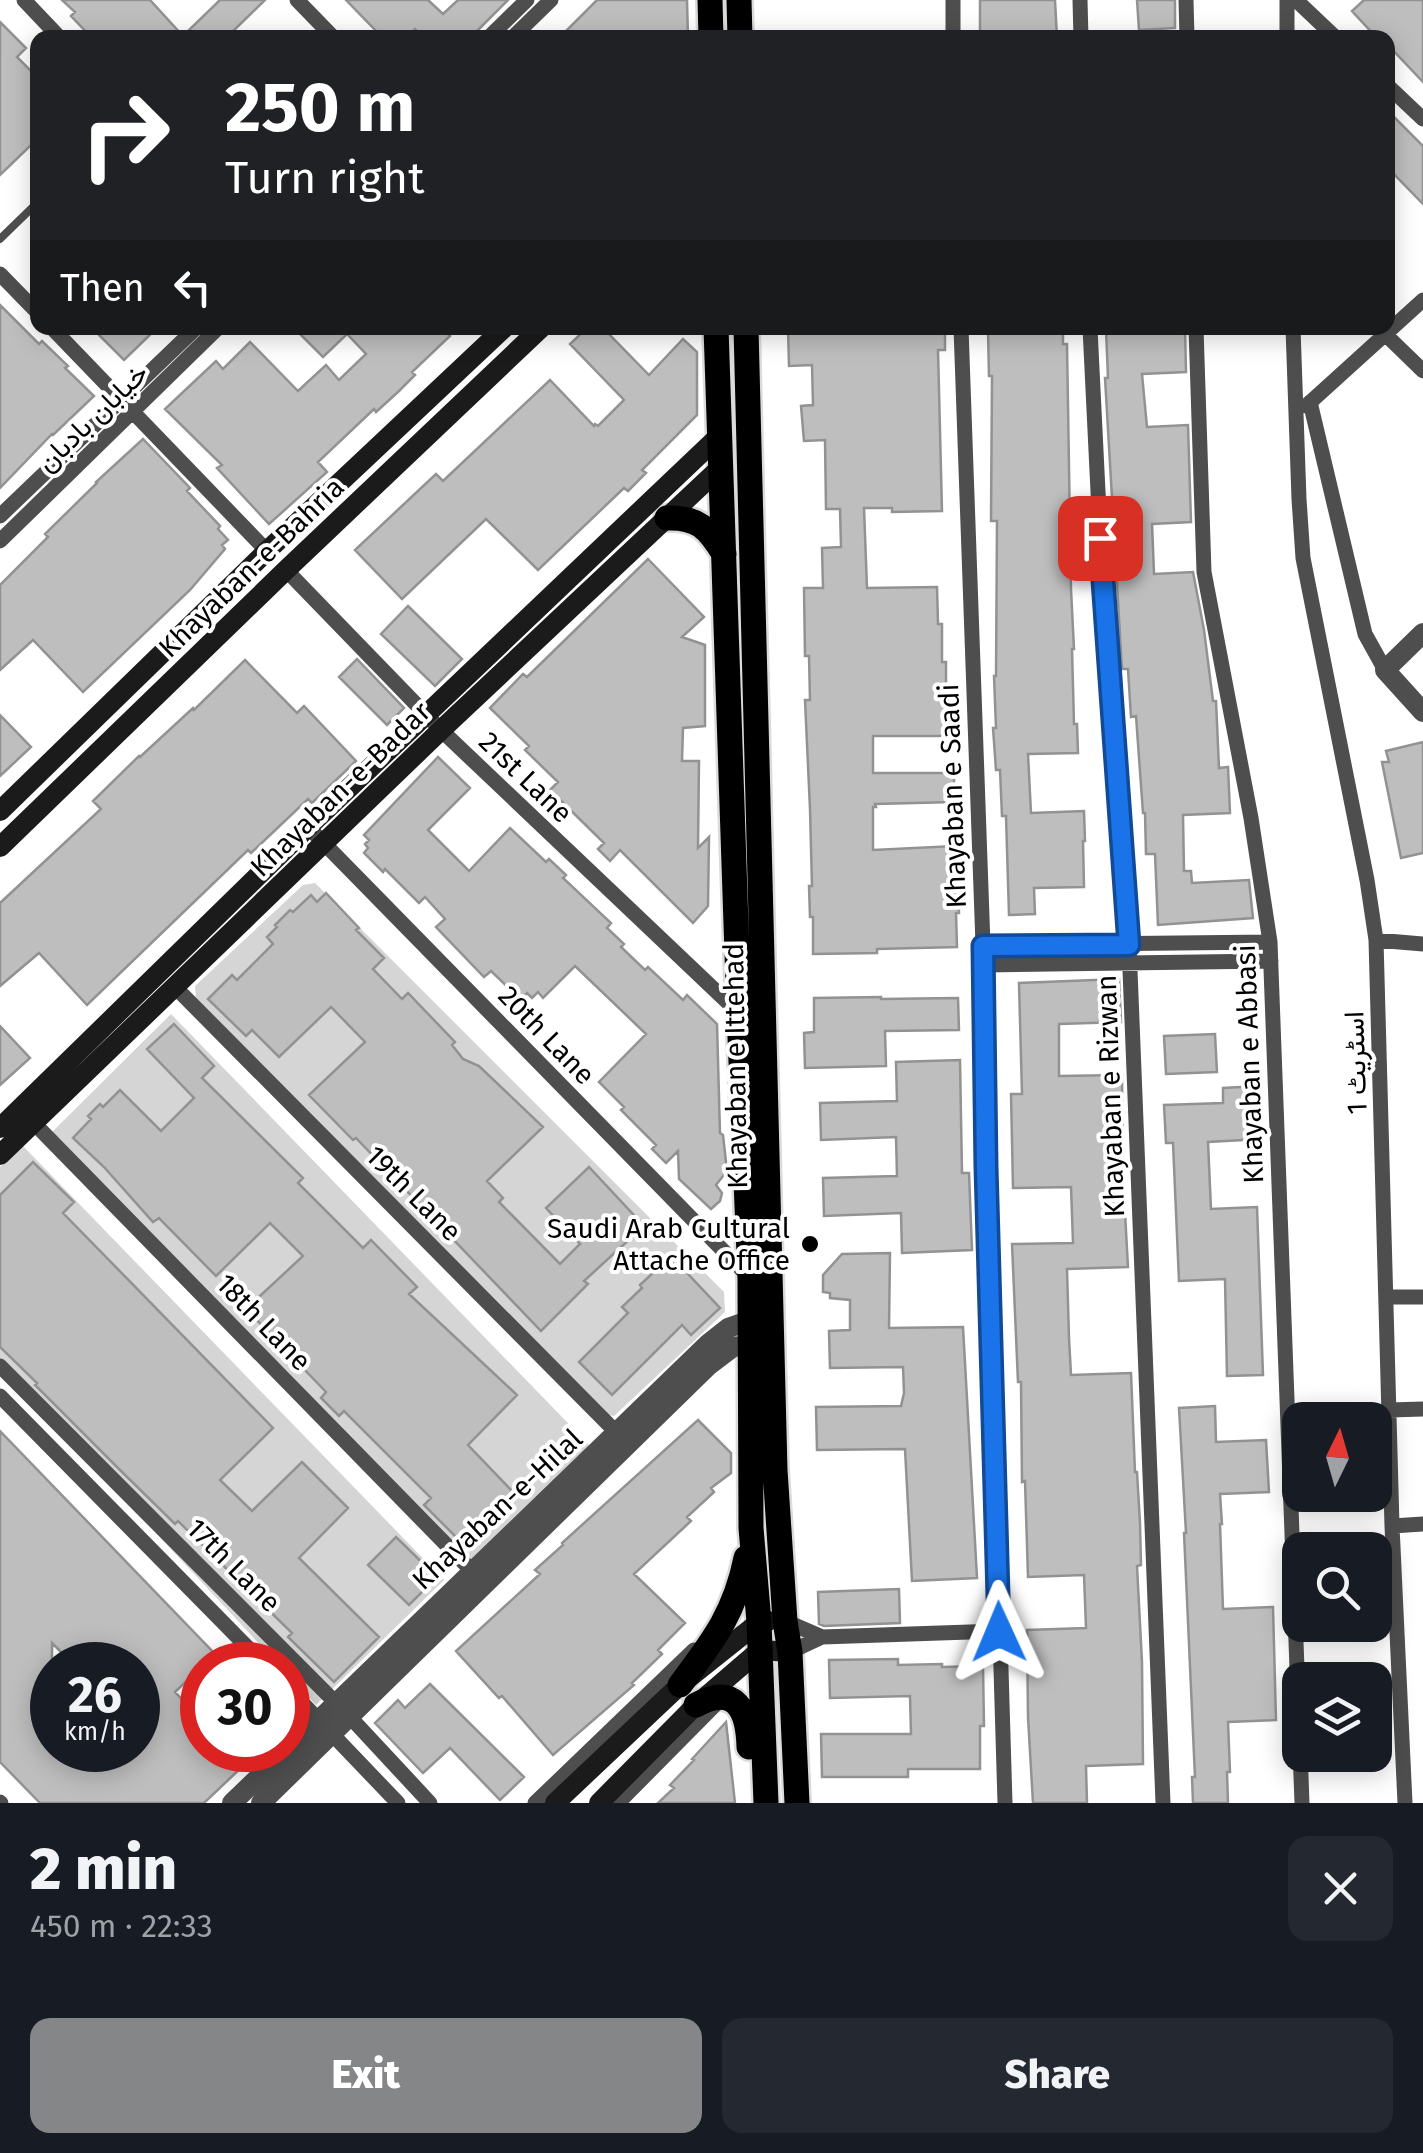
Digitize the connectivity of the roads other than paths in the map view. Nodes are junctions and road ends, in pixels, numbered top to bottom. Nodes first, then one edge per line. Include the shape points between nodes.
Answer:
1 (24, 0) edge
2 (297, 0) edge
3 (526, 0) edge
4 (551, 0) edge
5 (710, 0) edge
6 (739, 0) edge
7 (952, 0) edge
8 (1080, 0) edge
9 (1186, 0) edge
10 (1287, 0) edge
11 (1296, 0) edge
12 (52, 30) edge
13 (326, 30) edge
14 (496, 30) edge
15 (520, 30) edge
16 (712, 30) edge
17 (740, 30) edge
18 (954, 30) edge
19 (1081, 30) edge
20 (1187, 30) edge
21 (1288, 30) edge
22 (1328, 30) edge
23 (1395, 93) edge
24 (1423, 120) edge
25 (30, 210) edge
26 (0, 238) edge
27 (0, 274) edge
28 (1423, 300) edge
29 (30, 305) edge
30 (1395, 326) edge
31 (59, 335) edge
32 (190, 335) edge
33 (210, 335) edge
34 (497, 335) edge
35 (535, 335) edge
36 (714, 335) edge
37 (746, 335) edge
38 (961, 335) edge
39 (1090, 335) edge
40 (1196, 335) edge
41 (1293, 335) edge
42 (1385, 335) edge
43 (1387, 335) edge
44 (1423, 372) edge
45 (1310, 402) junction
46 (127, 406) junction
47 (1296, 416) junction
48 (719, 436) junction
49 (722, 466) junction
50 (0, 516) edge
51 (666, 518) junction
52 (0, 541) edge
53 (267, 551) junction
54 (724, 554) junction
55 (286, 570) junction
56 (1423, 633) edge
57 (1385, 670) junction
58 (1423, 712) edge
59 (434, 723) junction
60 (0, 811) edge
61 (308, 827) junction
62 (324, 844) junction
63 (0, 847) edge
64 (1376, 940) junction
65 (1270, 942) junction
66 (1423, 944) edge
67 (1129, 945) junction
68 (983, 946) junction
69 (1271, 961) junction
70 (1130, 964) junction
71 (983, 965) junction
72 (174, 987) junction
73 (739, 1013) junction
74 (27, 1116) junction
75 (0, 1128) edge
76 (0, 1155) edge
77 (750, 1278) junction
78 (1423, 1297) edge
79 (1386, 1298) junction
80 (751, 1332) junction
81 (0, 1366) edge
82 (0, 1396) edge
83 (1389, 1402) edge
84 (1423, 1409) edge
85 (1392, 1410) edge
86 (618, 1433) junction
87 (1392, 1512) edge
88 (1423, 1524) edge
89 (1392, 1526) junction
90 (752, 1528) junction
91 (471, 1570) junction
92 (726, 1619) junction
93 (772, 1621) junction
94 (999, 1632) junction
95 (822, 1637) junction
96 (242, 1642) edge
97 (760, 1650) junction
98 (790, 1652) junction
99 (688, 1695) junction
100 (722, 1698) junction
101 (343, 1710) junction
102 (310, 1711) edge
103 (326, 1727) junction
104 (310, 1736) edge
105 (264, 1772) edge
106 (766, 1797) edge
107 (232, 1803) edge
108 (261, 1803) edge
109 (398, 1803) edge
110 (430, 1803) edge
111 (535, 1803) edge
112 (555, 1803) edge
113 (599, 1803) edge
114 (618, 1803) edge
115 (797, 1803) edge
116 (1006, 1803) edge
117 (1164, 1803) edge
118 (1302, 1803) edge
119 (1405, 1803) edge

1 - 12 street
2 - 13 street
3 - 14 street
4 - 15 street
5 - 16 main road
6 - 17 main road
7 - 18 street
8 - 19 street
9 - 20 street
10 - 21 street
11 - 22 street
23 - 24 street
25 - 26 lane
27 - 29 street
28 - 30 street
31 - 46 street
32 - 46 street, خیابان بادبان
33 - 46 street, خیابان بادبان
34 - 53 main road, Khayaban-e-Bahria
35 - 55 main road, Khayaban-e-Bahria
36 - 48 main road, Khayaban e Ittehad
37 - 93 main road, Khayaban e Ittehad via 775,1450
38 - 68 street, Khayaban e Saadi
39 - 67 street, Khayaban e Rizwan
40 - 65 street, Khayaban e Abbasi via 1204,572
41 - 47 street, اسٹریٹ 1
42 - 45 street
43 - 44 street
45 - 47 street
45 - 57 street via 1365,634
46 - 50 street, خیابان بادبان
46 - 52 street, خیابان بادبان
46 - 53 street
47 - 64 street, اسٹریٹ 1 via 1304,558
48 - 49 main road, Khayaban e Ittehad
48 - 59 main road, Khayaban-e-Badar
49 - 51 main road, Khayaban-e-Badar
49 - 54 main road, Khayaban e Ittehad
51 - 54 main road via 706,528
51 - 59 main road, Khayaban-e-Badar
53 - 60 main road, Khayaban-e-Bahria
54 - 73 main road, Khayaban e Ittehad
55 - 59 street, 21st Lane
55 - 63 main road, Khayaban-e-Bahria
56 - 57 street
57 - 58 street
59 - 61 main road, Khayaban-e-Badar
59 - 62 main road, Khayaban-e-Badar
59 - 73 street, 21st Lane
61 - 62 street, 20th Lane
61 - 74 main road, Khayaban-e-Badar
62 - 72 main road, Khayaban-e-Badar
62 - 77 street, 20th Lane
64 - 66 street
64 - 79 street, اسٹریٹ 1
65 - 67 street
65 - 69 street, Khayaban e Abbasi
67 - 68 street
67 - 70 street, Khayaban e Rizwan
68 - 71 street, Khayaban e Saadi
69 - 70 street
69 - 118 street, Khayaban e Abbasi
70 - 71 street
70 - 117 street, Khayaban e Rizwan
71 - 94 street, Khayaban e Saadi
72 - 74 main road, Khayaban-e-Badar
72 - 86 street, 19th Lane
73 - 77 main road, Khayaban e Ittehad
74 - 75 main road, Khayaban-e-Badar
74 - 76 main road, Khayaban-e-Badar
74 - 91 street, 18th Lane
77 - 80 main road, Khayaban e Ittehad
78 - 79 street
79 - 83 street, اسٹریٹ 1
80 - 86 street, Khayaban-e-Hilal via 728,1328 716,1336
80 - 90 main road, Khayaban e Ittehad
80 - 101 street
81 - 101 street, 17th Lane
82 - 96 street, 17th Lane
84 - 85 street
86 - 91 street, Khayaban-e-Hilal
87 - 89 street, اسٹریٹ 1
88 - 89 street
89 - 119 street, اسٹریٹ 1
90 - 92 main road
90 - 93 main road, Khayaban e Ittehad
91 - 101 street, Khayaban-e-Hilal
92 - 99 main road
92 - 111 street
93 - 95 street
93 - 97 main road, Khayaban e Ittehad
93 - 98 main road, Khayaban e Ittehad
93 - 99 main road
94 - 95 street
94 - 116 street, Khayaban e Saadi
95 - 98 street
97 - 98 main road
97 - 99 main road
97 - 106 main road, Khayaban e Ittehad
98 - 115 main road, Khayaban e Ittehad
99 - 100 main road
99 - 112 main road
99 - 113 main road
100 - 106 main road via 744,1710 749,1771
100 - 114 street
101 - 103 street, Khayaban-e-Hilal
101 - 110 street, 17th Lane
102 - 103 street
103 - 104 street, Khayaban-e-Hilal
103 - 108 street
103 - 109 street
105 - 107 street, Khayaban-e-Hilal

